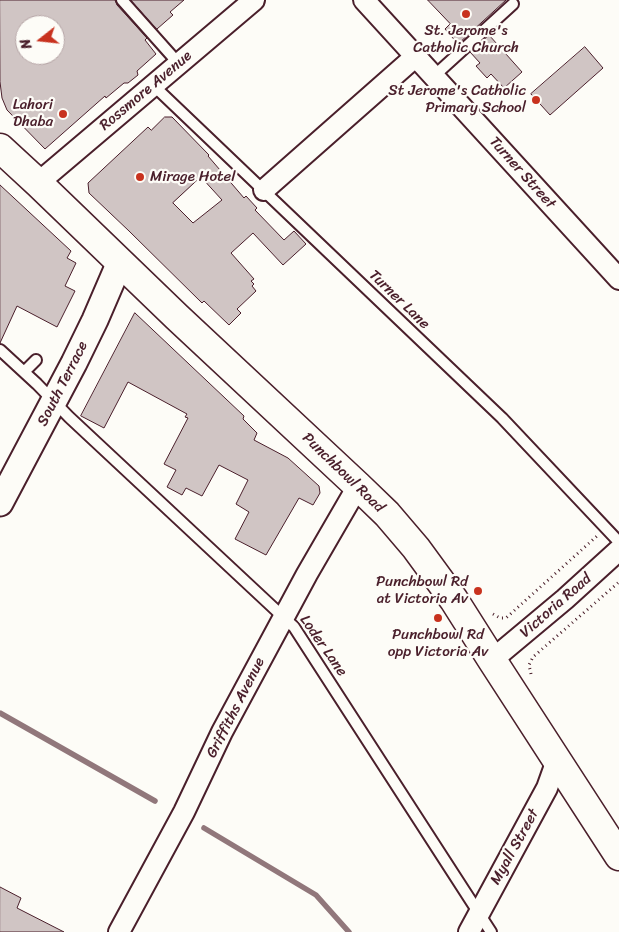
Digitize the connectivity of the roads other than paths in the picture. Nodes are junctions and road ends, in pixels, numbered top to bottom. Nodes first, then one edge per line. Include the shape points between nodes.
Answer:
1 (122, 0) edge
2 (254, 0) edge
3 (364, 0) edge
4 (512, 4) dead end
5 (416, 56) junction
6 (178, 64) junction
7 (434, 76) junction
8 (153, 85) junction
9 (2, 148) edge
10 (38, 183) junction
11 (264, 190) junction
12 (120, 262) junction
13 (619, 279) edge
14 (0, 350) edge
15 (36, 360) dead end
16 (24, 372) junction
17 (54, 401) junction
18 (358, 486) junction
19 (0, 503) edge
20 (619, 542) edge
21 (619, 550) edge
22 (284, 617) junction
23 (492, 660) junction
24 (557, 760) junction
25 (619, 856) edge
26 (479, 914) junction
27 (119, 932) edge
28 (469, 932) edge
29 (491, 932) edge

1 - 6 lane
2 - 6 street, Rossmore Avenue
3 - 5 street, Turner Street
4 - 7 lane
5 - 7 street, Turner Street
5 - 11 street
6 - 8 street, Rossmore Avenue
7 - 13 street, Turner Street
8 - 10 street, Rossmore Avenue
8 - 11 lane, Turner Lane
9 - 10 main road, Punchbowl Road
10 - 12 main road, Punchbowl Road
11 - 20 lane, Turner Lane via 502,418
12 - 17 street, South Terrace
12 - 18 main road, Punchbowl Road
14 - 16 lane, Loder Lane
15 - 16 lane
16 - 17 lane, Loder Lane
17 - 19 street, South Terrace
17 - 22 lane, Loder Lane
18 - 22 street, Griffiths Avenue
18 - 23 main road, Punchbowl Road via 416,548
21 - 23 street, Victoria Road
22 - 26 lane, Loder Lane via 294,627
22 - 27 street, Griffiths Avenue
23 - 24 main road, Punchbowl Road
24 - 25 main road, Punchbowl Road
24 - 26 street, Myall Street via 547,788
26 - 28 street, Myall Street
26 - 29 lane, Loder Lane

